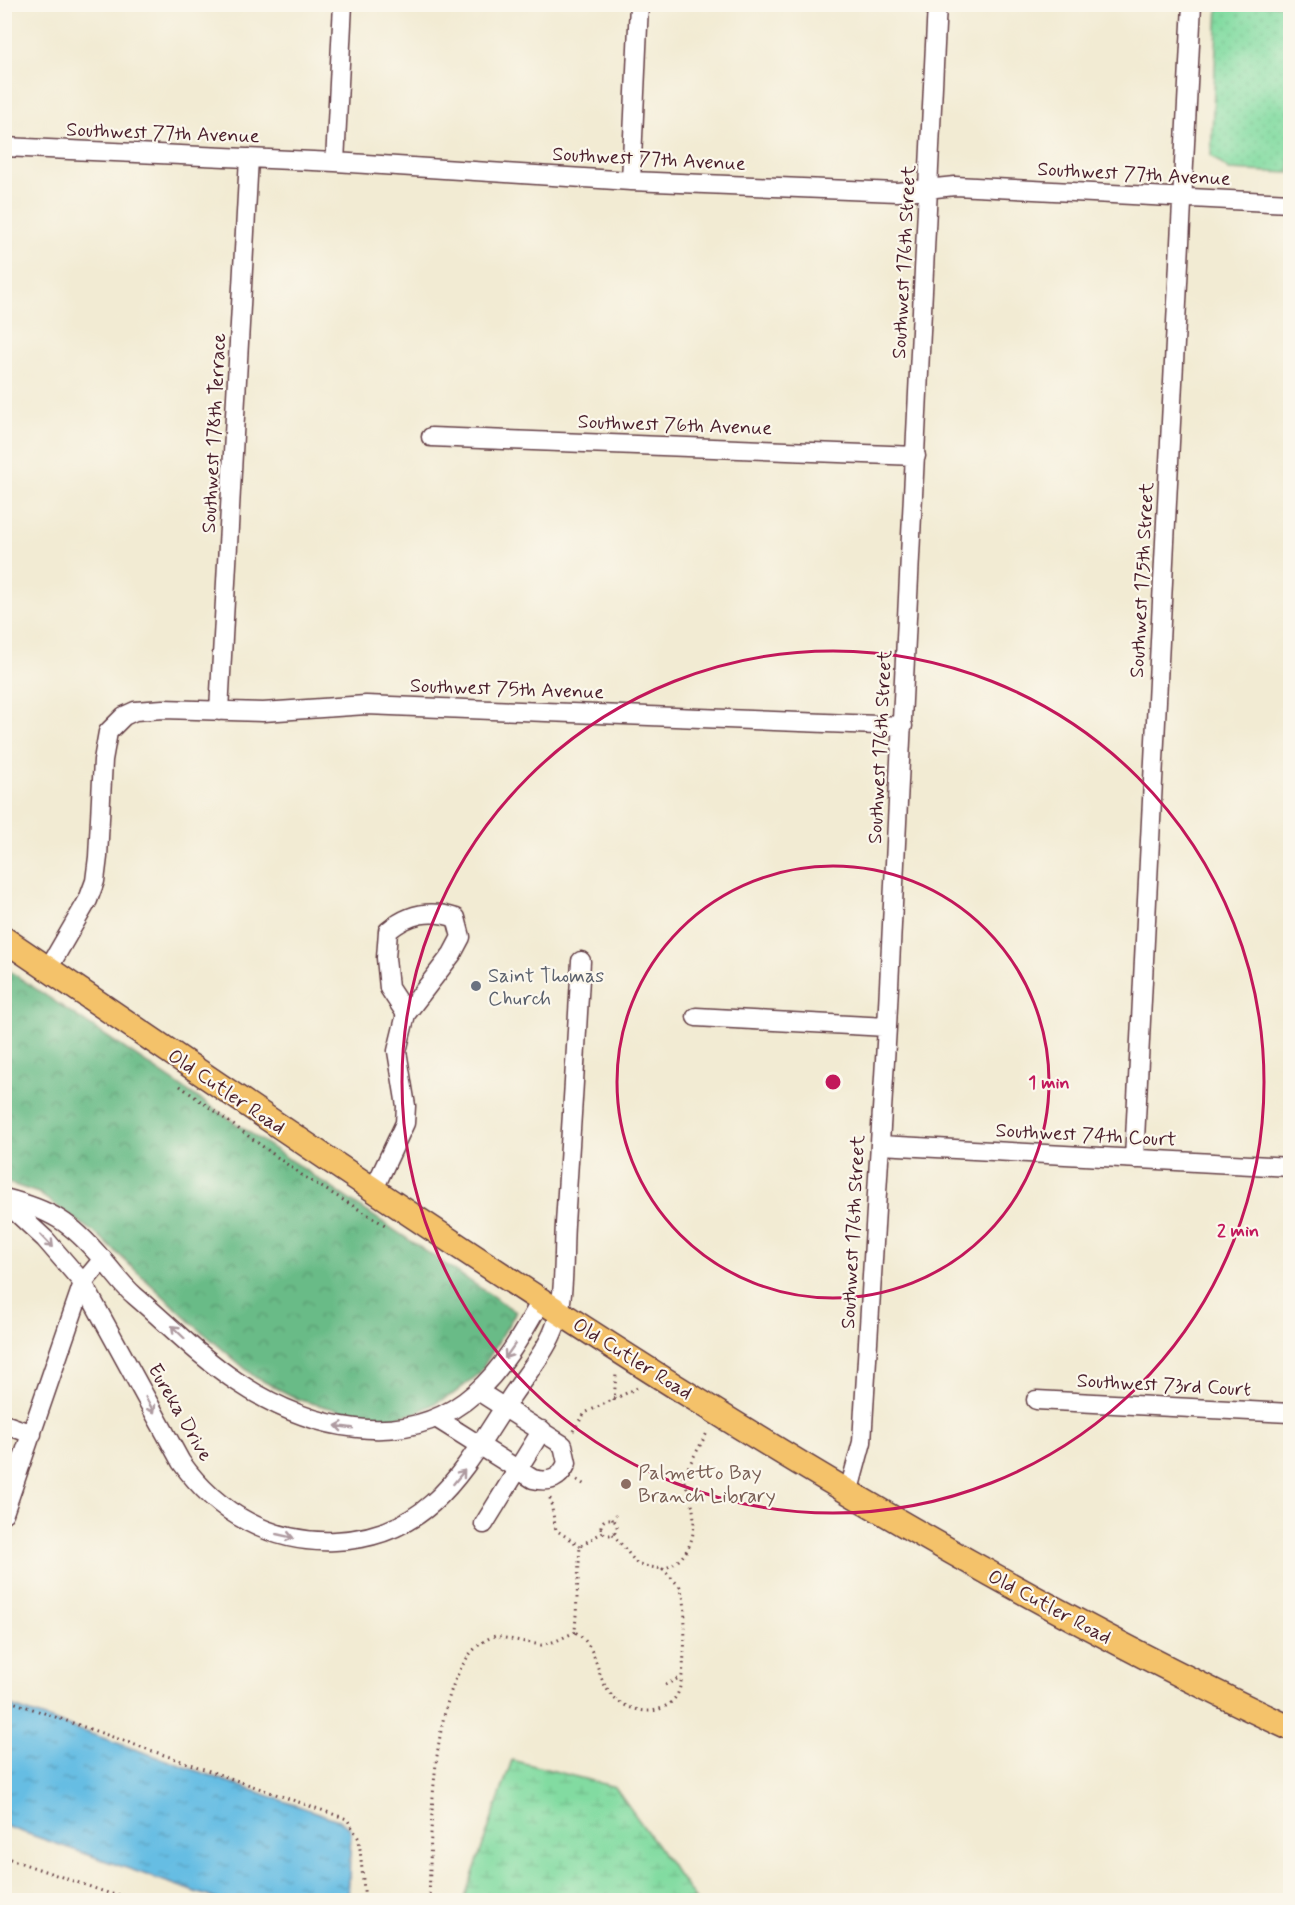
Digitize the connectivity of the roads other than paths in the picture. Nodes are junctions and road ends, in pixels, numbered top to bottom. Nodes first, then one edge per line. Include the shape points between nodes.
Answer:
1 (343, 4) edge
2 (639, 4) edge
3 (937, 4) edge
4 (1192, 4) edge
5 (4, 147) edge
6 (249, 158) junction
7 (335, 162) junction
8 (631, 181) junction
9 (929, 189) junction
10 (1183, 198) junction
11 (1290, 203) edge
12 (431, 437) dead end
13 (916, 456) junction
14 (219, 711) junction
15 (903, 726) junction
16 (4, 939) edge
17 (581, 962) dead end
18 (48, 969) junction
19 (406, 1014) junction
20 (696, 1017) dead end
21 (887, 1027) junction
22 (880, 1145) junction
23 (1134, 1158) junction
24 (1290, 1167) edge
25 (373, 1191) junction
26 (4, 1199) edge
27 (103, 1259) junction
28 (83, 1283) junction
29 (550, 1307) junction
30 (478, 1391) junction
31 (1036, 1400) dead end
32 (504, 1407) junction
33 (1290, 1413) edge
34 (436, 1418) junction
35 (4, 1424) edge
36 (542, 1430) junction
37 (32, 1434) junction
38 (479, 1447) junction
39 (516, 1469) junction
40 (849, 1490) junction
41 (4, 1513) edge
42 (484, 1524) dead end
43 (1290, 1728) edge

1 - 7 street
2 - 8 street
3 - 9 street, Southwest 176th Street
4 - 10 street, Southwest 175th Street
5 - 6 street, Southwest 77th Avenue
6 - 7 street, Southwest 77th Avenue
6 - 14 street, Southwest 178th Terrace
7 - 8 street, Southwest 77th Avenue
8 - 9 street, Southwest 77th Avenue via 897,192
9 - 10 street, Southwest 77th Avenue via 955,186
9 - 13 street, Southwest 176th Street
10 - 11 street, Southwest 77th Avenue
10 - 23 street, Southwest 175th Street
12 - 13 street, Southwest 76th Avenue
13 - 15 street, Southwest 176th Street
14 - 15 street, Southwest 75th Avenue via 366,705
14 - 18 street, Southwest 75th Avenue via 149,709 124,716 114,724 105,745 92,891
15 - 21 street, Southwest 176th Street
16 - 18 main road, Old Cutler Road
17 - 29 street
18 - 25 main road, Old Cutler Road
19 - 19 street via 461,937 456,918 422,913 402,919 388,931 389,988
19 - 25 street via 397,1051 405,1123
20 - 21 street
21 - 22 street, Southwest 176th Street
22 - 23 street, Southwest 74th Court
22 - 40 street, Southwest 176th Street via 862,1442
23 - 24 street, Southwest 74th Court
25 - 29 main road, Old Cutler Road
26 - 27 street, Eureka Drive via 39,1207 54,1215
26 -> 28 street, Eureka Drive
27 - 28 street
34 -> 27 street, Eureka Drive via 405,1427 364,1429 313,1420 275,1405 221,1371 134,1295
28 - 37 street
28 -> 38 street, Eureka Drive via 192,1477 236,1516 265,1531 325,1542 359,1539 390,1529 438,1500 459,1478
29 -> 30 street, Eureka Drive
29 - 32 street, Eureka Drive via 554,1332
29 - 40 main road, Old Cutler Road
30 - 32 street
30 - 34 street, Eureka Drive
31 - 33 street, Southwest 73rd Court
32 - 36 street
32 - 38 street, Eureka Drive
34 - 38 street
35 - 37 street
36 - 39 street
36 - 39 street via 563,1445 567,1463 563,1472 550,1481 541,1481
37 - 41 street
38 - 39 street
39 - 42 street
40 - 43 main road, Old Cutler Road via 988,1573

